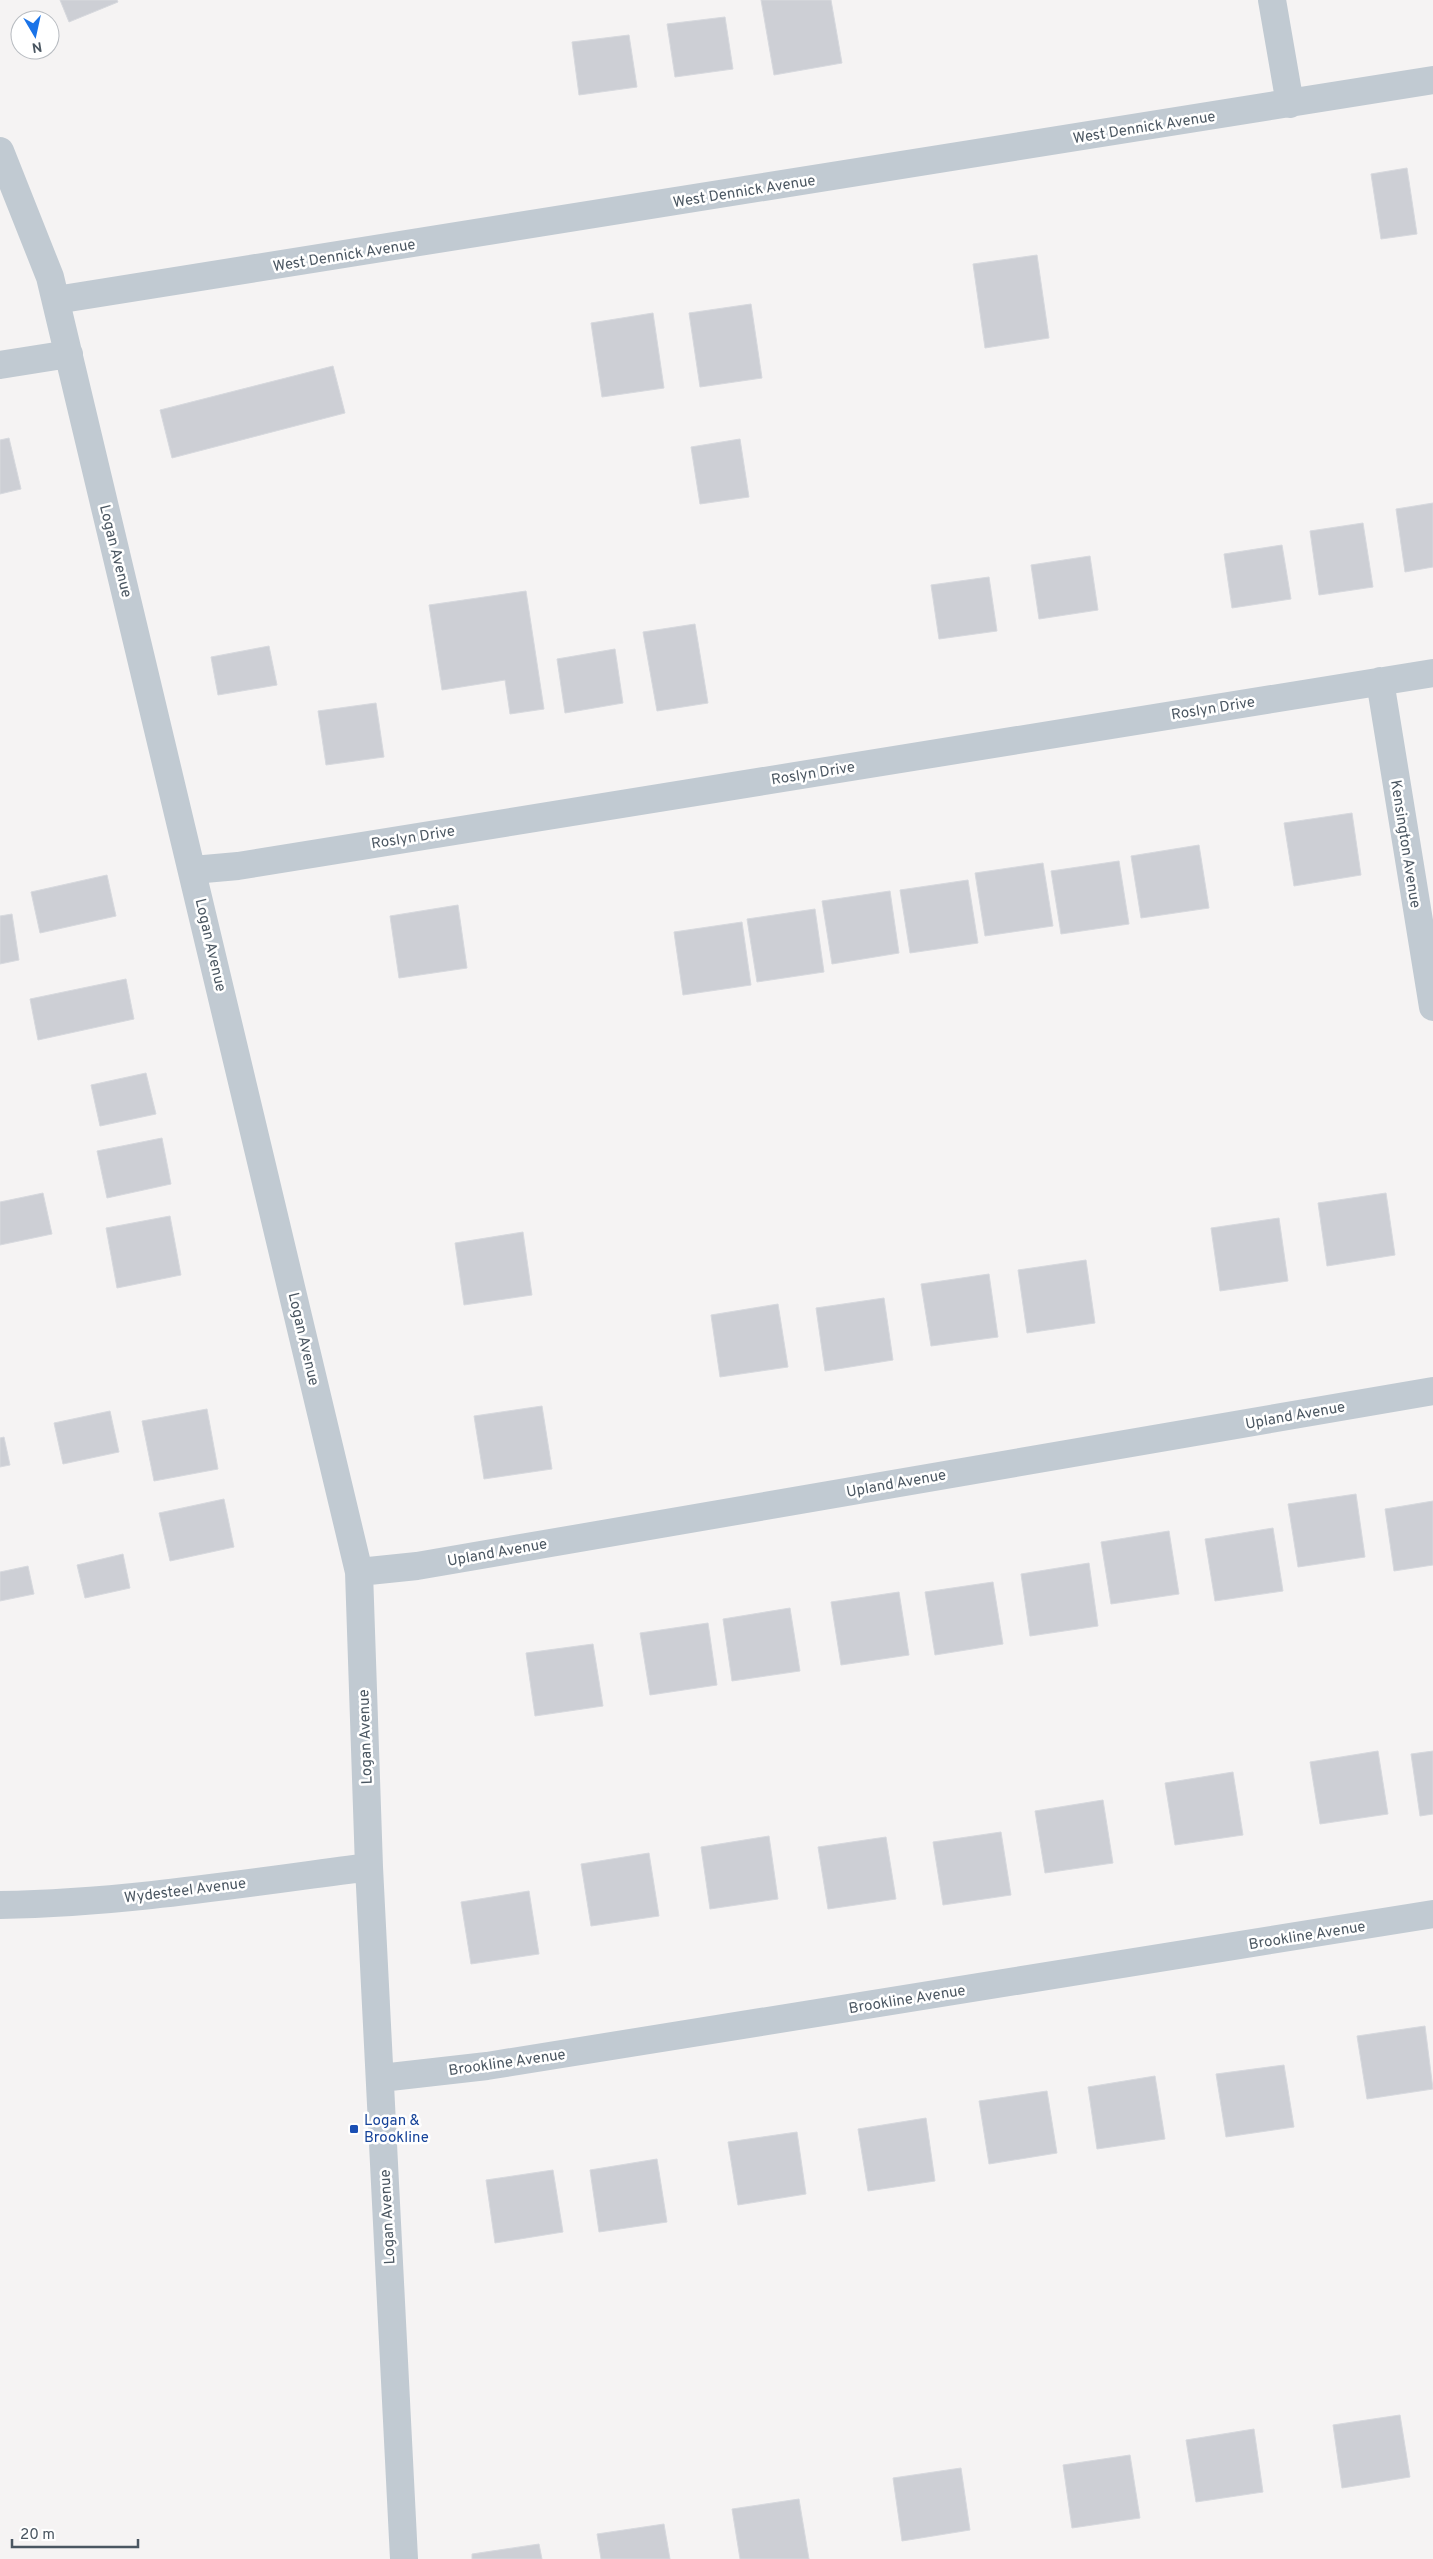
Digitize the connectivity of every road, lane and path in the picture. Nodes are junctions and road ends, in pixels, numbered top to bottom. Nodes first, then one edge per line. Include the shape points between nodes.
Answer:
1 (1272, 0) edge
2 (1433, 80) edge
3 (1290, 104) junction
4 (0, 151) edge
5 (56, 300) junction
6 (68, 354) junction
7 (0, 365) edge
8 (1433, 673) edge
9 (1380, 681) junction
10 (193, 870) junction
11 (1433, 1007) edge
12 (1433, 1391) edge
13 (359, 1572) junction
14 (369, 1867) junction
15 (0, 1905) edge
16 (1433, 1914) edge
17 (381, 2078) junction
18 (404, 2559) edge

1 - 3 street
2 - 3 street, West Dennick Avenue
3 - 5 street, West Dennick Avenue
4 - 5 street, Logan Avenue
5 - 6 street, Logan Avenue
6 - 7 street
6 - 10 street, Logan Avenue
8 - 9 street, Roslyn Drive
9 - 10 street, Roslyn Drive via 238,866
9 - 11 street, Kensington Avenue
10 - 13 street, Logan Avenue
12 - 13 street, Upland Avenue via 417,1566
13 - 14 street, Logan Avenue
14 - 15 street, Wydesteel Avenue via 152,1895
14 - 17 street, Logan Avenue
16 - 17 street, Brookline Avenue via 487,2066
17 - 18 street, Logan Avenue

